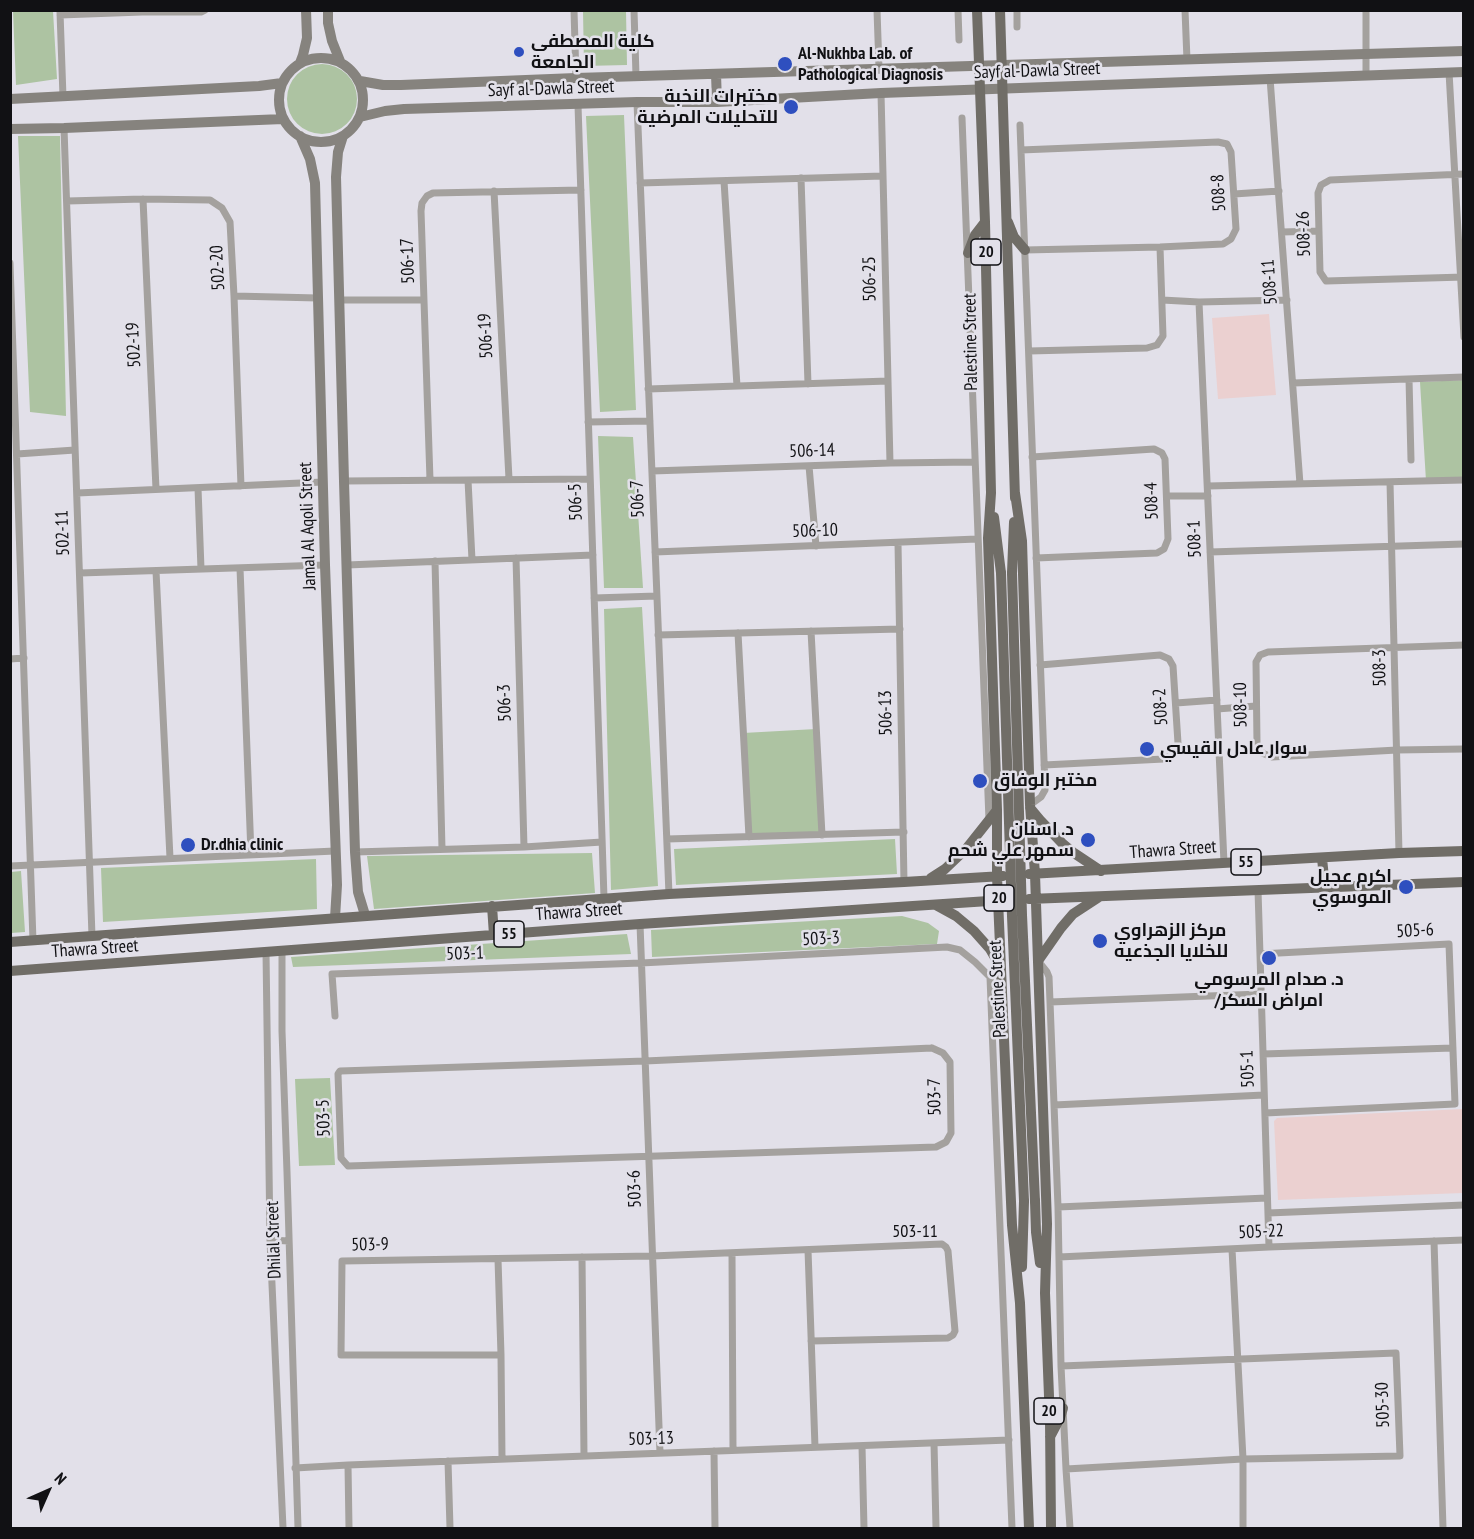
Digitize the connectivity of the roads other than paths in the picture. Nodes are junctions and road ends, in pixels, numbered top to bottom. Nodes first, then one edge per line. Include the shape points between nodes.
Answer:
1 (205, 10) edge
2 (306, 10) edge
3 (328, 10) edge
4 (574, 10) edge
5 (634, 10) edge
6 (877, 10) edge
7 (958, 10) edge
8 (969, 10) edge
9 (977, 10) edge
10 (1017, 10) edge
11 (1185, 10) edge
12 (1366, 10) edge
13 (142, 11) edge
14 (1000, 11) edge
15 (60, 13) edge
16 (1017, 27) dead end
17 (978, 33) junction
18 (959, 40) dead end
19 (1464, 51) edge
20 (1366, 54) junction
21 (1187, 60) junction
22 (340, 61) junction
23 (300, 63) junction
24 (1002, 65) junction
25 (980, 66) junction
26 (879, 68) junction
27 (1449, 72) junction
28 (1464, 72) edge
29 (716, 74) junction
30 (1366, 75) junction
31 (636, 76) junction
32 (576, 78) junction
33 (1270, 78) junction
34 (360, 81) junction
35 (282, 83) junction
36 (980, 90) junction
37 (1003, 90) junction
38 (881, 93) junction
39 (63, 97) junction
40 (10, 99) edge
41 (637, 102) junction
42 (717, 102) junction
43 (578, 105) junction
44 (360, 117) junction
45 (962, 118) dead end
46 (284, 119) junction
47 (1020, 125) dead end
48 (64, 128) junction
49 (10, 129) edge
50 (300, 136) junction
51 (343, 136) junction
52 (1021, 150) junction
53 (1464, 174) edge
54 (1454, 175) junction
55 (883, 176) junction
56 (801, 178) junction
57 (724, 181) junction
58 (640, 183) junction
59 (580, 190) junction
60 (494, 191) junction
61 (1279, 191) junction
62 (1234, 194) junction
63 (142, 199) junction
64 (67, 201) junction
65 (1006, 217) junction
66 (985, 222) junction
67 (1319, 231) junction
68 (1282, 232) junction
69 (1160, 247) junction
70 (1025, 250) junction
71 (968, 253) junction
72 (10, 263) edge
73 (1462, 277) edge
74 (234, 296) junction
75 (318, 298) junction
76 (339, 300) junction
77 (424, 300) junction
78 (1162, 300) junction
79 (1287, 300) junction
80 (1199, 302) junction
81 (1464, 337) edge
82 (1029, 351) junction
83 (1464, 377) edge
84 (1409, 379) junction
85 (888, 381) junction
86 (1293, 383) junction
87 (808, 384) junction
88 (737, 386) junction
89 (648, 389) junction
90 (13, 408) edge
91 (650, 421) junction
92 (588, 422) junction
93 (75, 450) junction
94 (17, 454) junction
95 (1032, 457) junction
96 (1411, 460) dead end
97 (974, 462) junction
98 (890, 463) junction
99 (809, 466) junction
100 (652, 471) junction
101 (590, 478) junction
102 (509, 479) junction
103 (430, 480) junction
104 (468, 480) junction
105 (1464, 480) edge
106 (344, 481) junction
107 (323, 482) junction
108 (1390, 482) junction
109 (1300, 484) junction
110 (241, 486) junction
111 (1208, 486) junction
112 (198, 488) junction
113 (156, 489) junction
114 (77, 493) junction
115 (991, 493) junction
116 (1015, 493) junction
117 (14, 496) edge
118 (1167, 496) junction
119 (1208, 496) junction
120 (977, 539) junction
121 (898, 543) junction
122 (1464, 544) edge
123 (816, 546) junction
124 (1392, 546) junction
125 (655, 552) junction
126 (1210, 552) junction
127 (592, 555) junction
128 (516, 558) junction
129 (1036, 558) junction
130 (472, 560) junction
131 (435, 561) junction
132 (325, 565) junction
133 (346, 565) junction
134 (240, 568) junction
135 (201, 569) junction
136 (156, 571) junction
137 (80, 573) junction
138 (1007, 573) junction
139 (21, 576) junction
140 (10, 577) edge
141 (657, 596) junction
142 (594, 598) junction
143 (900, 629) junction
144 (811, 631) junction
145 (738, 633) junction
146 (658, 635) junction
147 (1464, 645) edge
148 (1394, 647) junction
149 (24, 658) junction
150 (10, 659) edge
151 (1040, 665) junction
152 (1217, 700) junction
153 (1176, 703) junction
154 (1256, 705) junction
155 (1217, 709) junction
156 (1464, 749) edge
157 (1397, 750) junction
158 (1044, 765) junction
159 (1030, 806) junction
160 (997, 810) junction
161 (989, 820) junction
162 (904, 832) junction
163 (822, 835) junction
164 (749, 837) junction
165 (666, 839) junction
166 (602, 842) junction
167 (524, 847) junction
168 (442, 849) junction
169 (335, 851) junction
170 (1464, 851) edge
171 (355, 852) junction
172 (1399, 853) junction
173 (251, 854) junction
174 (170, 858) junction
175 (1323, 858) junction
176 (90, 862) junction
177 (1224, 864) junction
178 (31, 865) junction
179 (10, 866) edge
180 (1101, 871) junction
181 (1032, 874) junction
182 (1001, 876) junction
183 (927, 880) junction
184 (904, 882) junction
185 (1464, 882) edge
186 (337, 885) junction
187 (357, 885) junction
188 (1325, 888) junction
189 (1258, 890) junction
190 (669, 894) junction
191 (1101, 896) junction
192 (604, 898) junction
193 (1032, 898) junction
194 (1003, 900) junction
195 (936, 905) junction
196 (492, 906) junction
197 (365, 915) junction
198 (335, 918) junction
199 (640, 924) junction
200 (494, 935) junction
201 (92, 936) junction
202 (33, 940) junction
203 (10, 942) edge
204 (282, 950) junction
205 (266, 952) junction
206 (1260, 954) junction
207 (1038, 961) junction
208 (641, 963) junction
209 (1001, 968) junction
210 (10, 971) edge
211 (1261, 994) junction
212 (1050, 1002) junction
213 (335, 1016) dead end
214 (1453, 1048) junction
215 (1263, 1054) junction
216 (645, 1061) junction
217 (1264, 1095) junction
218 (1054, 1105) junction
219 (1264, 1113) junction
220 (649, 1157) junction
221 (1267, 1198) junction
222 (1030, 1201) junction
223 (1464, 1205) edge
224 (1058, 1207) junction
225 (1268, 1213) junction
226 (270, 1240) junction
227 (1464, 1240) edge
228 (289, 1241) junction
229 (1434, 1241) junction
230 (1269, 1247) junction
231 (1232, 1249) junction
232 (808, 1250) junction
233 (732, 1253) junction
234 (652, 1256) junction
235 (582, 1257) junction
236 (1059, 1257) junction
237 (498, 1258) junction
238 (1044, 1293) junction
239 (1020, 1303) junction
240 (811, 1341) junction
241 (501, 1355) junction
242 (1238, 1360) junction
243 (1061, 1366) junction
244 (1063, 1408) junction
245 (1050, 1437) junction
246 (1009, 1440) junction
247 (934, 1443) junction
248 (862, 1446) junction
249 (815, 1447) junction
250 (733, 1450) junction
251 (714, 1451) junction
252 (660, 1453) junction
253 (584, 1456) junction
254 (502, 1459) junction
255 (1243, 1460) junction
256 (448, 1461) junction
257 (348, 1465) junction
258 (295, 1468) junction
259 (1066, 1469) junction
260 (283, 1528) edge
261 (298, 1528) edge
262 (349, 1528) edge
263 (450, 1528) edge
264 (715, 1528) edge
265 (864, 1528) edge
266 (936, 1528) edge
267 (1012, 1528) edge
268 (1029, 1528) edge
269 (1052, 1528) edge
270 (1070, 1528) edge
271 (1243, 1528) edge
272 (1443, 1528) edge

1 - 13 street
2 - 23 street via 307,38
3 - 22 street via 330,32
4 - 32 street
5 - 31 street
6 - 26 street
7 - 18 street
8 - 17 main road
9 - 17 main road, Palestine Street / 20
10 - 16 street
11 - 21 street
12 - 20 street
13 - 15 street
14 - 24 main road, Palestine Street / 20
15 - 39 street
17 - 25 main road, Palestine Street / 20
19 - 20 street, Sayf al-Dawla Street
20 - 21 street, Sayf al-Dawla Street
20 - 30 street
21 - 24 street, Sayf al-Dawla Street
22 - 23 street via 320,57
22 - 34 street
23 - 35 street
24 - 25 street, Sayf al-Dawla Street
24 - 37 main road, Palestine Street / 20
25 - 26 street, Sayf al-Dawla Street
25 - 36 main road, Palestine Street / 20
26 - 29 street, Sayf al-Dawla Street
27 - 28 street, Sayf al-Dawla Street
27 - 30 street, Sayf al-Dawla Street
27 - 54 street
29 - 31 street, Sayf al-Dawla Street
29 - 42 street
30 - 33 street, Sayf al-Dawla Street
31 - 32 street, Sayf al-Dawla Street
32 - 34 street, Sayf al-Dawla Street via 401,85
33 - 37 street, Sayf al-Dawla Street
33 - 61 street, 508-11
34 - 44 street
35 - 39 street
35 - 46 street via 279,107
36 - 37 street, Sayf al-Dawla Street
36 - 38 street, Sayf al-Dawla Street
36 - 66 main road, Palestine Street / 20
37 - 65 main road, Palestine Street / 20
38 - 42 street, Sayf al-Dawla Street
38 - 55 street, 506-25
39 - 40 street
41 - 42 street, Sayf al-Dawla Street
41 - 43 street, Sayf al-Dawla Street
41 - 58 street, 506-7
43 - 44 street, Sayf al-Dawla Street via 404,109
43 - 59 street, 506-5
44 - 51 street
45 - 71 street
46 - 48 street
46 - 50 street
47 - 52 street
48 - 49 street
48 - 64 street, 502-11
50 - 51 street via 322,142
50 - 75 street, Jamal Al Aqoli Street via 315,183
51 - 76 street, Jamal Al Aqoli Street via 336,177
52 - 62 street, 508-8 via 1218,142 1227,144 1231,152
52 - 70 street
53 - 54 street, 508-26
54 - 67 street, 508-26 via 1330,180 1321,185 1318,193
54 - 73 street
55 - 56 street
55 - 85 street, 506-25
56 - 57 street
56 - 87 street
57 - 58 street
57 - 88 street
58 - 89 street, 506-7
59 - 60 street, 506-17
59 - 92 street, 506-5
60 - 77 street, 506-17 via 433,193 422,203
60 - 102 street, 506-19
61 - 62 street
61 - 68 street, 508-11
62 - 69 street, 508-8 via 1236,229 1231,239 1223,244
63 - 64 street, 502-20
63 - 74 street, 502-20 via 210,200 222,208 230,222
63 - 113 street, 502-19
64 - 93 street, 502-11
65 - 70 main road via 1014,237
65 - 116 main road, Palestine Street / 20
66 - 71 main road
66 - 115 main road, Palestine Street / 20
67 - 68 street
67 - 73 street, 508-26 via 1320,272 1326,281
68 - 79 street, 508-11
69 - 70 street, 508-8
69 - 78 street
70 - 82 street
71 - 97 street
72 - 90 street
73 - 81 street
74 - 75 street
74 - 110 street, 502-20
75 - 107 street, Jamal Al Aqoli Street
76 - 77 street
76 - 106 street, Jamal Al Aqoli Street
77 - 103 street, 506-17
78 - 80 street
78 - 82 street via 1163,336 1156,345
79 - 80 street
79 - 86 street, 508-11
80 - 111 street, 508-1
82 - 95 street
83 - 84 street
84 - 86 street
84 - 96 street
85 - 87 street
85 - 98 street, 506-25
86 - 109 street, 508-11
87 - 88 street
88 - 89 street
89 - 91 street, 506-7
90 - 94 street
91 - 92 street
91 - 100 street, 506-7
92 - 101 street, 506-5
93 - 94 street
93 - 114 street, 502-11
94 - 117 street
95 - 118 street, 508-4 via 1154,449 1165,459
95 - 129 street
97 - 98 street, 506-14
97 - 120 street
98 - 99 street, 506-14
99 - 100 street, 506-14
99 - 123 street
100 - 125 street, 506-7
101 - 102 street
101 - 127 street, 506-5
102 - 104 street
103 - 104 street
103 - 106 street
104 - 130 street
105 - 108 street
106 - 133 street, Jamal Al Aqoli Street
107 - 110 street
107 - 132 street, Jamal Al Aqoli Street
108 - 109 street
108 - 124 street, 508-3
109 - 111 street
110 - 112 street
111 - 119 street, 508-1
112 - 113 street
112 - 135 street
113 - 114 street
114 - 137 street, 502-11
115 - 138 main road, Palestine Street / 20
115 - 160 main road, Palestine Street / 20 via 988,538
116 - 138 main road, Palestine Street / 20
116 - 159 main road, Palestine Street / 20 via 1022,541
117 - 139 street
118 - 119 street
118 - 129 street, 508-4 via 1168,539 1164,549 1157,553
119 - 126 street, 508-1
120 - 121 street, 506-10
120 - 161 street
121 - 123 street, 506-10
121 - 143 street, 506-13
122 - 124 street
123 - 125 street, 506-10
124 - 126 street
124 - 148 street, 508-3
125 - 141 street, 506-7
126 - 152 street, 508-1
127 - 128 street
127 - 142 street, 506-5
128 - 130 street
128 - 167 street, 506-3
129 - 151 street
130 - 131 street
131 - 133 street
131 - 168 street
132 - 134 street
132 - 169 street, Jamal Al Aqoli Street
133 - 171 street, Jamal Al Aqoli Street
134 - 135 street
134 - 173 street
135 - 136 street
136 - 137 street
136 - 174 street
137 - 176 street, 502-11
138 - 222 main road, Palestine Street / 20, bridge via 1012,916
139 - 140 street
139 - 149 street
141 - 142 street
141 - 146 street, 506-7
142 - 166 street, 506-5
143 - 144 street
143 - 162 street, 506-13
144 - 145 street
144 - 163 street
145 - 146 street
145 - 164 street
146 - 165 street, 506-7
147 - 148 street
148 - 154 street, 508-10 via 1260,655 1256,662
148 - 157 street, 508-3
149 - 150 street
149 - 178 street
151 - 153 street, 508-2 via 1160,655 1173,666
151 - 158 street
152 - 153 street
152 - 155 street, 508-1
153 - 158 street, 508-2 via 1178,743 1173,754 1164,759
154 - 155 street
154 - 157 street, 508-10 via 1257,743 1262,753 1272,757
155 - 177 street, 508-1
156 - 157 street, 508-10
157 - 172 street, 508-3
158 - 159 street via 1043,794
159 - 180 main road via 1062,843
159 - 181 main road, Palestine Street / 20
160 - 161 main road
160 - 182 main road, Palestine Street / 20
161 - 183 main road via 959,856
162 - 163 street
162 - 184 street, 506-13
163 - 164 street
164 - 165 street
165 - 190 street, 506-7
166 - 167 street
166 - 192 street, 506-5
167 - 168 street
168 - 171 street
169 - 173 street
169 - 186 street, Jamal Al Aqoli Street
170 - 172 main road, Thawra Street / 55
171 - 187 street, Jamal Al Aqoli Street
172 - 175 main road, Thawra Street / 55
173 - 174 street
174 - 176 street
175 - 177 main road, Thawra Street / 55
175 - 188 main road
176 - 178 street
176 - 201 street, 502-11
177 - 180 main road, Thawra Street / 55
178 - 179 street
178 - 202 street
180 - 181 main road, Thawra Street / 55
181 - 193 main road, Palestine Street / 20
182 - 183 main road, Thawra Street / 55
182 - 194 main road, Palestine Street / 20
183 - 184 main road, Thawra Street / 55
184 - 190 main road, Thawra Street / 55
185 - 188 main road, 55
186 - 187 street
186 - 198 street, Jamal Al Aqoli Street
187 - 197 street, Jamal Al Aqoli Street
188 - 189 main road, 55
189 - 191 main road, 55
189 - 206 street, 505-1
190 - 192 main road, Thawra Street / 55
191 - 193 main road, 55
191 - 207 main road via 1073,915
192 - 196 main road, Thawra Street / 55
193 - 207 main road, Palestine Street / 20
194 - 195 main road, Thawra Street / 55
194 - 209 main road, Palestine Street / 20
195 - 199 main road, Thawra Street / 55
195 - 209 main road via 974,931
196 - 197 main road, Thawra Street / 55
196 - 200 main road
197 - 198 main road, Thawra Street / 55
198 - 201 main road, Thawra Street / 55
199 - 200 main road, Thawra Street / 55
199 - 208 street, 503-6
200 - 204 main road, Thawra Street / 55
201 - 202 main road, Thawra Street / 55
202 - 203 main road, Thawra Street / 55
204 - 205 main road, Thawra Street / 55
204 - 228 street, Dhilal Street
205 - 210 main road, Thawra Street / 55
205 - 226 street, Dhilal Street
206 - 211 street, 505-1
206 - 214 street, 505-6 via 1449,944
207 - 212 street via 1048,977
207 - 238 main road, Palestine Street / 20 via 1047,1224
208 - 213 street, 503-1 via 332,974
208 - 216 street, 503-6
208 - 246 street, 503-3 via 947,947 960,950 990,977
209 - 239 main road, Palestine Street / 20 via 1012,1224
211 - 212 street
211 - 215 street, 505-1
212 - 218 street
214 - 215 street
214 - 219 street, 505-6 via 1455,1104
215 - 217 street, 505-1
216 - 220 street, 503-6
216 - 220 street, 503-7 via 932,1048 950,1062 951,1133 946,1142 936,1147
216 - 220 street, 503-5 via 340,1071 341,1158 348,1166
217 - 218 street
217 - 219 street, 505-1
218 - 224 street
219 - 221 street, 505-1
220 - 234 street, 503-6
221 - 224 street, 505-22
221 - 225 street, 505-1
222 - 238 main road, Palestine Street / 20
222 - 239 main road, Palestine Street / 20
223 - 225 street, 505-22
224 - 236 street
225 - 230 street, 505-1
226 - 228 street
226 - 260 street, Dhilal Street
227 - 229 street, 505-22
228 - 258 street, Dhilal Street
229 - 230 street, 505-22
229 - 272 street
230 - 231 street, 505-22
231 - 236 street, 505-22
231 - 242 street
232 - 233 street, 503-11
232 - 240 street
232 - 240 street, 503-11 via 942,1244 948,1251 955,1331 948,1338
233 - 234 street, 503-11
233 - 250 street
234 - 235 street, 503-9
234 - 252 street, 503-6
235 - 237 street, 503-9
235 - 253 street
236 - 243 street
237 - 241 street
237 - 241 street, 503-9 via 342,1261 341,1355
238 - 245 main road, Palestine Street / 20
239 - 268 main road, Palestine Street / 20
240 - 249 street
241 - 254 street
242 - 243 street
242 - 255 street
242 - 255 street, 505-30 via 1396,1353 1400,1456
243 - 244 street
244 - 245 main road
244 - 259 street
245 - 269 main road, Palestine Street / 20
246 - 247 street, 503-13
246 - 267 street
247 - 248 street, 503-13
247 - 266 street
248 - 249 street, 503-13
248 - 265 street
249 - 250 street, 503-13
250 - 251 street, 503-13
251 - 252 street, 503-13
251 - 264 street
252 - 253 street, 503-13
253 - 254 street, 503-13
254 - 256 street, 503-13
255 - 259 street
255 - 271 street
256 - 257 street, 503-13
256 - 263 street
257 - 258 street, 503-13
257 - 262 street
258 - 261 street, Dhilal Street
259 - 270 street

